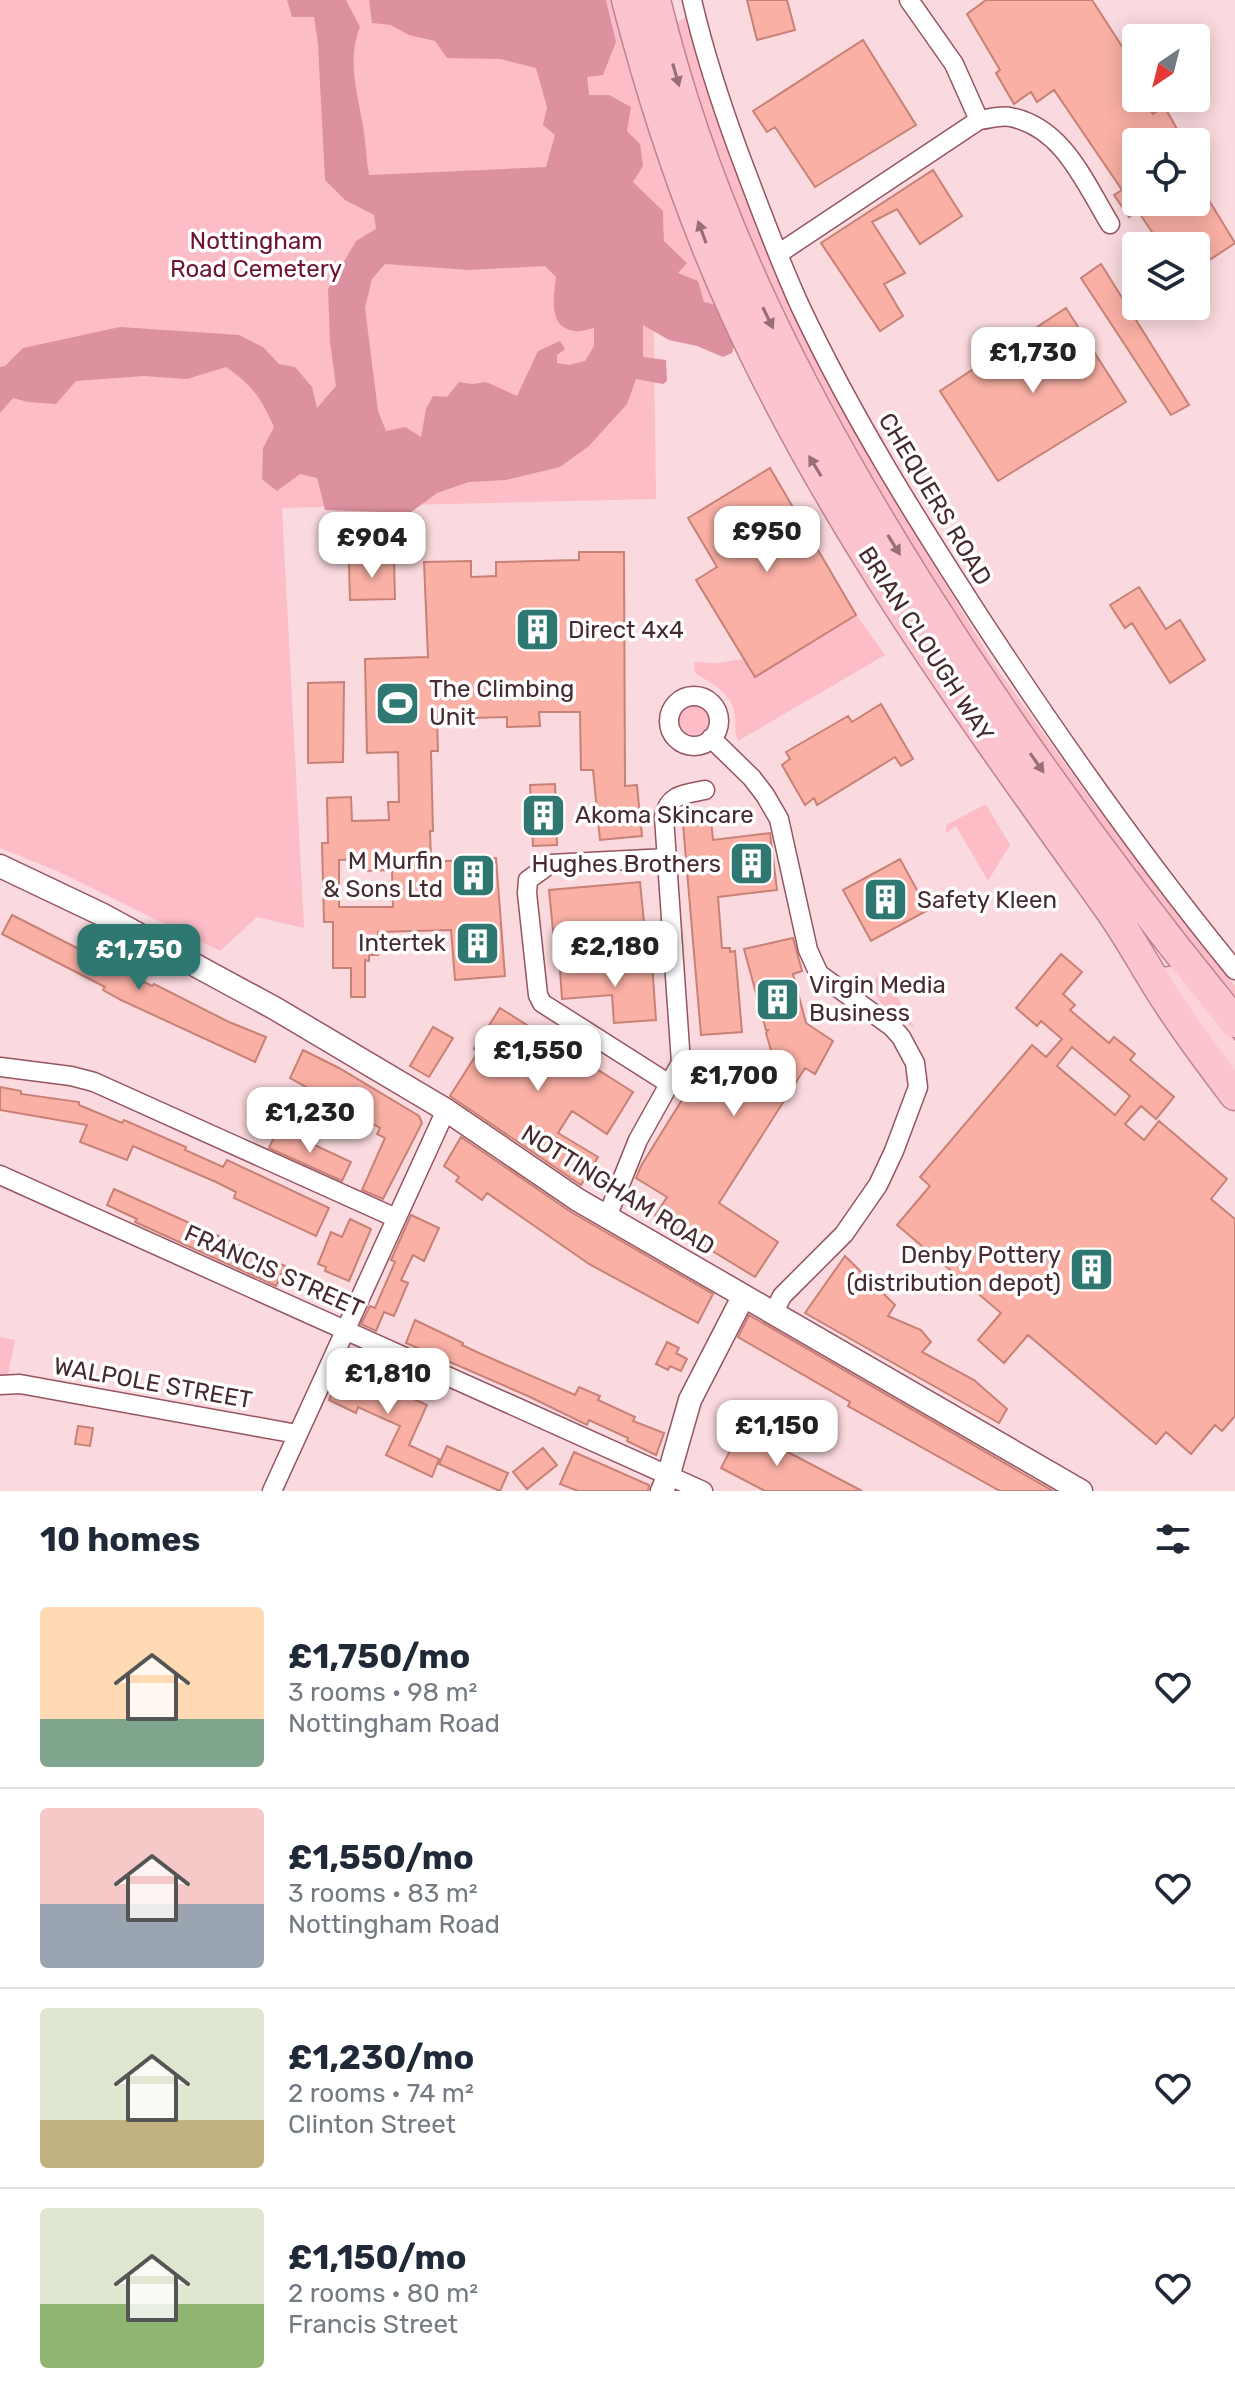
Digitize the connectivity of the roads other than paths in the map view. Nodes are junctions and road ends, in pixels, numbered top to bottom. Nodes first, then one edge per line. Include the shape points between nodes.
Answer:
1 (627, 0) edge
2 (655, 0) edge
3 (692, 0) edge
4 (909, 0) edge
5 (979, 120) junction
6 (1110, 224) dead end
7 (778, 254) junction
8 (711, 738) dead end
9 (705, 790) dead end
10 (667, 858) junction
11 (0, 866) edge
12 (1106, 903) junction
13 (1235, 970) edge
14 (1235, 1022) edge
15 (1235, 1065) edge
16 (0, 1067) edge
17 (671, 1085) junction
18 (1235, 1095) edge
19 (446, 1110) junction
20 (0, 1175) edge
21 (607, 1217) junction
22 (396, 1218) junction
23 (743, 1297) junction
24 (773, 1314) junction
25 (344, 1329) junction
26 (0, 1385) edge
27 (297, 1434) junction
28 (665, 1484) edge
29 (272, 1491) edge
30 (703, 1491) edge
31 (1081, 1491) edge

12 -> 1 highway, BRIAN CLOUGH WAY via 955,692 789,421 706,245 656,107
2 -> 14 highway, BRIAN CLOUGH WAY via 696,138 738,251 842,459 1035,760
3 - 7 street, CHEQUERS ROAD via 715,86
4 - 5 street via 954,64
5 - 6 street via 1008,116 1035,125 1063,148
5 - 7 street
7 - 13 street, CHEQUERS ROAD via 849,402 953,576 1081,765
8 - 24 street via 752,778 779,819 815,968 892,1027 917,1072 914,1101 878,1185 844,1234 782,1296
9 - 10 street via 670,800 664,817
10 - 17 street via 682,1050
10 - 17 street via 550,864 528,880 527,893 542,1003
11 - 19 street, NOTTINGHAM ROAD via 276,1009
12 - 15 main road, BRIAN CLOUGH WAY
12 - 18 highway via 1168,1003
16 - 22 street via 94,1082
17 - 21 street via 638,1140
19 - 21 street, NOTTINGHAM ROAD
19 - 22 street
20 - 25 street, FRANCIS STREET
21 - 23 street, NOTTINGHAM ROAD
22 - 25 street
23 - 24 street, NOTTINGHAM ROAD
23 - 28 street via 690,1400
24 - 31 street, NOTTINGHAM ROAD
25 - 27 street
25 - 28 street, FRANCIS STREET
26 - 27 street, WALPOLE STREET via 20,1384
27 - 29 street
28 - 30 street, FRANCIS STREET

